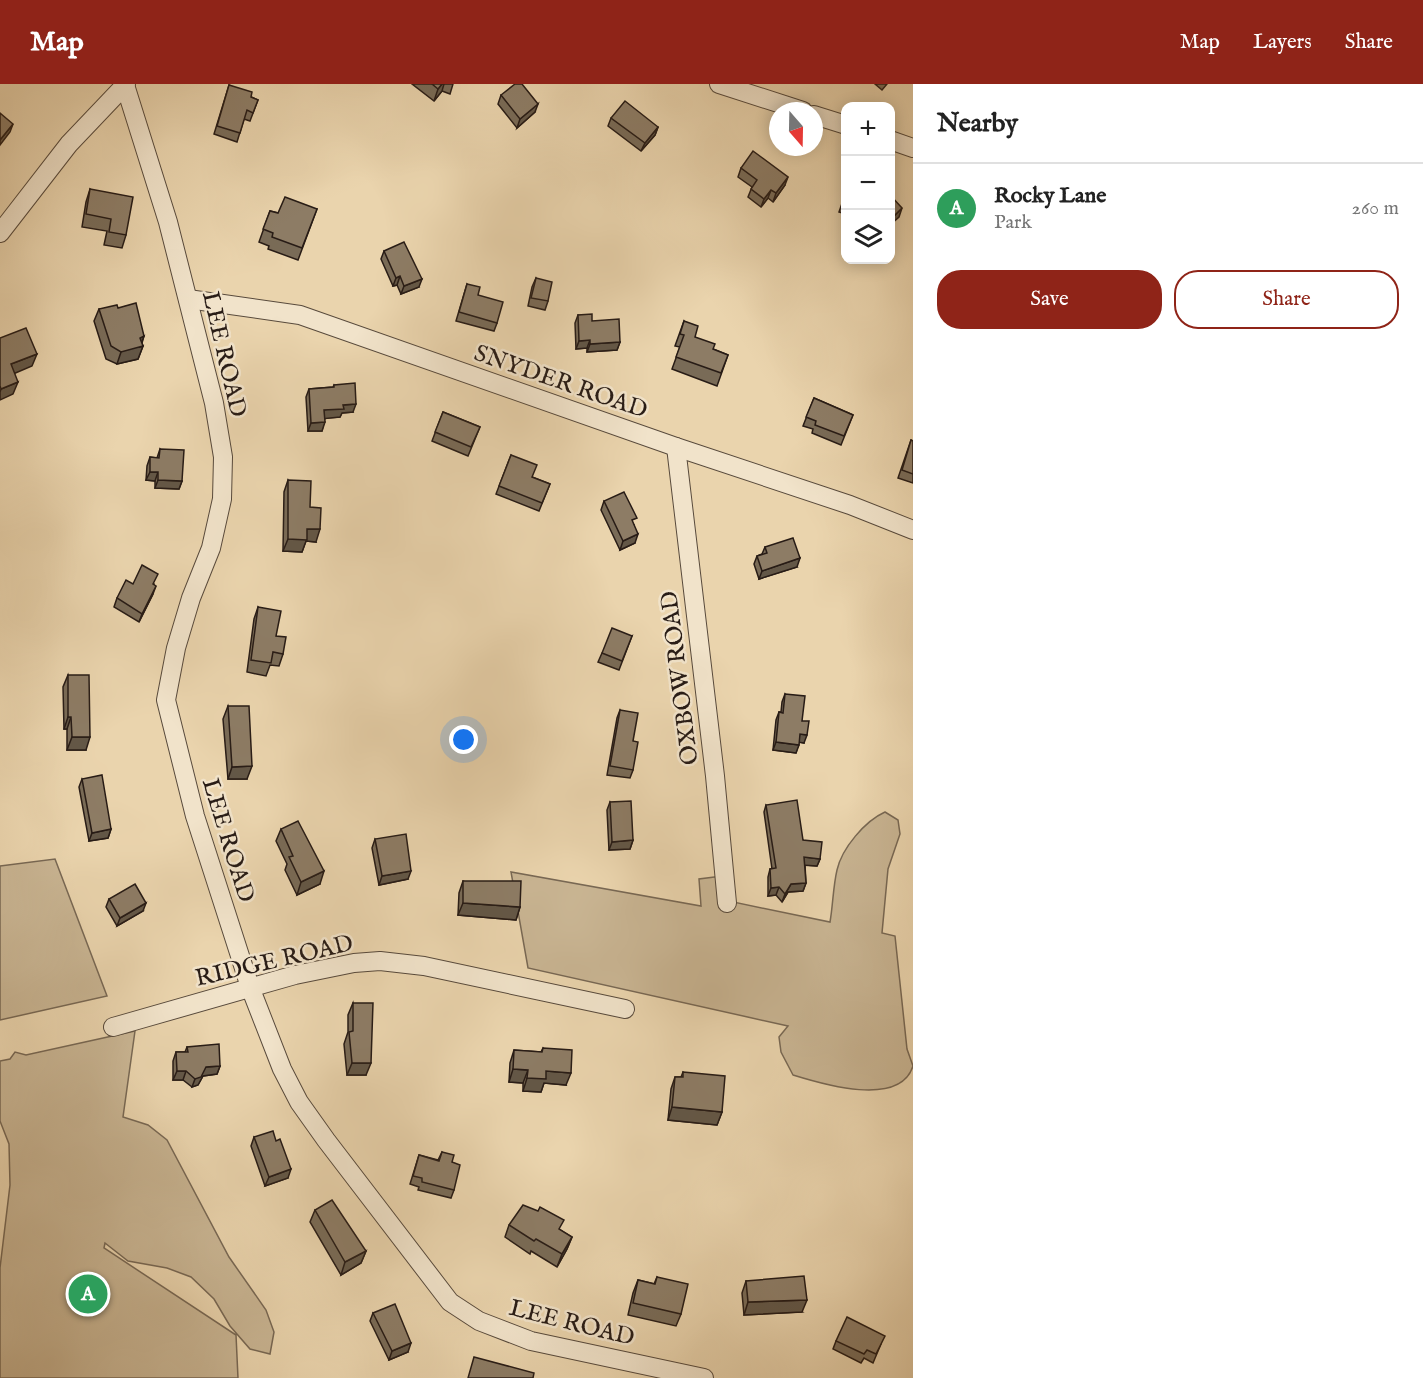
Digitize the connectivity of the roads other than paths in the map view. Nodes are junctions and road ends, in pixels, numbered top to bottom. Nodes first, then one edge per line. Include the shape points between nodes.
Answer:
1 (125, 84) edge
2 (719, 84) edge
3 (775, 102) edge
4 (823, 118) edge
5 (841, 123) edge
6 (895, 141) edge
7 (913, 148) edge
8 (0, 233) edge
9 (188, 299) junction
10 (676, 447) junction
11 (913, 530) edge
12 (728, 903) dead end
13 (250, 987) junction
14 (625, 1009) dead end
15 (113, 1027) dead end
16 (704, 1378) edge

1 - 8 street via 69,144
1 - 9 street, LEE ROAD
2 - 3 street
4 - 5 street
6 - 7 street
9 - 10 street, SNYDER ROAD via 300,315
9 - 13 street, LEE ROAD via 214,403 223,457 222,499 211,548 176,648 166,700 195,816
10 - 11 street, SNYDER ROAD
10 - 12 street, OXBOW ROAD
13 - 14 street, RIDGE ROAD via 330,966 380,961 423,966
13 - 15 street, RIDGE ROAD
13 - 16 street, LEE ROAD via 299,1102 450,1302 479,1321 531,1341

